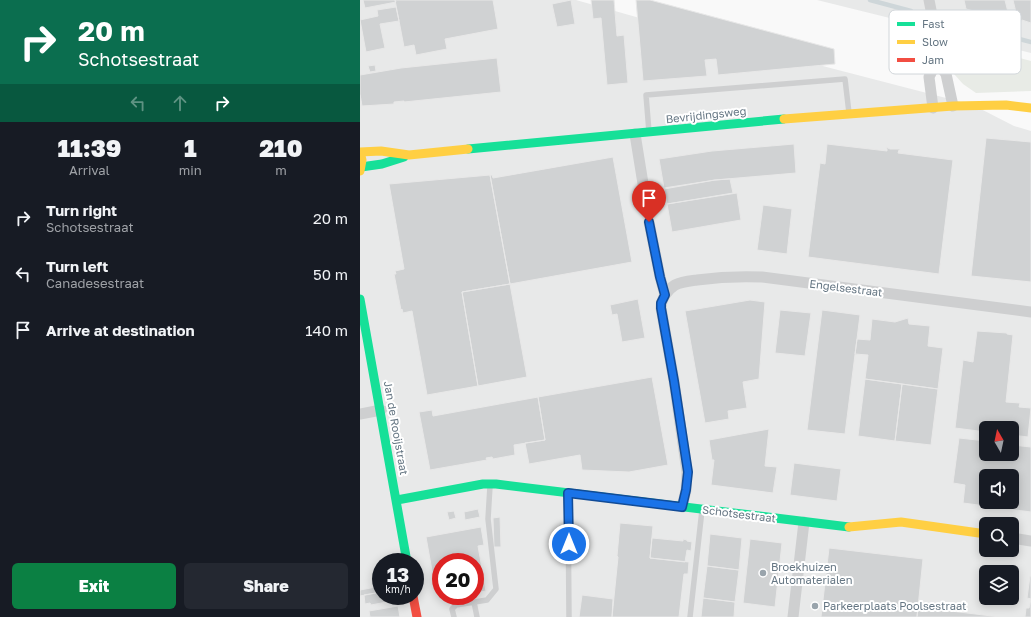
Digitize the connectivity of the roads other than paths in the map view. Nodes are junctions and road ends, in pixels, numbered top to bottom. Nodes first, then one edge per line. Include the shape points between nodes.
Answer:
1 (929, 0) edge
2 (931, 10) edge
3 (930, 74) edge
4 (946, 74) edge
5 (1025, 97) dead end
6 (1006, 105) junction
7 (953, 106) junction
8 (933, 108) junction
9 (1031, 108) edge
10 (849, 115) junction
11 (649, 133) junction
12 (635, 134) junction
13 (360, 152) edge
14 (409, 155) junction
15 (361, 169) edge
16 (645, 196) dead end
17 (649, 222) dead end
18 (665, 295) junction
19 (360, 299) edge
20 (1031, 312) edge
21 (393, 407) dead end
22 (381, 410) junction
23 (360, 414) edge
24 (490, 484) junction
25 (568, 493) junction
26 (396, 500) junction
27 (682, 507) junction
28 (702, 510) junction
29 (804, 522) junction
30 (979, 533) edge
31 (1019, 539) edge
32 (1031, 541) edge
33 (405, 553) edge
34 (484, 600) edge
35 (415, 605) edge
36 (456, 605) edge
37 (475, 605) edge
38 (417, 617) edge
39 (454, 617) edge
40 (477, 617) edge
41 (569, 617) edge
42 (690, 617) edge
43 (793, 617) edge

1 - 2 street
3 - 8 street
4 - 7 street
5 - 6 street, Bevrijdingsweg
6 - 7 street, Bevrijdingsweg
6 - 9 street, Bevrijdingsweg
7 - 8 street, Bevrijdingsweg
8 - 10 street, Bevrijdingsweg
10 - 11 street, Bevrijdingsweg
10 - 11 lane via 845,80 646,95
11 - 12 street, Bevrijdingsweg
12 - 14 street, Bevrijdingsweg
12 - 16 street
13 - 14 street, Bevrijdingsweg
13 - 15 street
14 - 15 street, Bevrijdingsweg
17 - 18 street
18 - 20 street, Engelsestraat via 675,285 687,282 717,277 762,277
18 - 27 street via 661,308 688,472
19 - 22 street, Jan de Rooijstraat
21 - 22 lane
22 - 23 street
22 - 26 street, Jan de Rooijstraat
24 - 25 street, Schotsestraat
24 - 26 street, Schotsestraat
24 - 34 lane via 488,519 496,589
25 - 27 street, Schotsestraat
25 - 41 lane
26 - 33 street, Jan de Rooijstraat
27 - 28 street, Schotsestraat
28 - 29 street, Schotsestraat
28 - 42 lane
29 - 30 street, Schotsestraat via 852,527 900,522
29 - 43 street
31 - 32 street
35 - 38 street
36 - 39 lane via 452,609
37 - 40 lane

